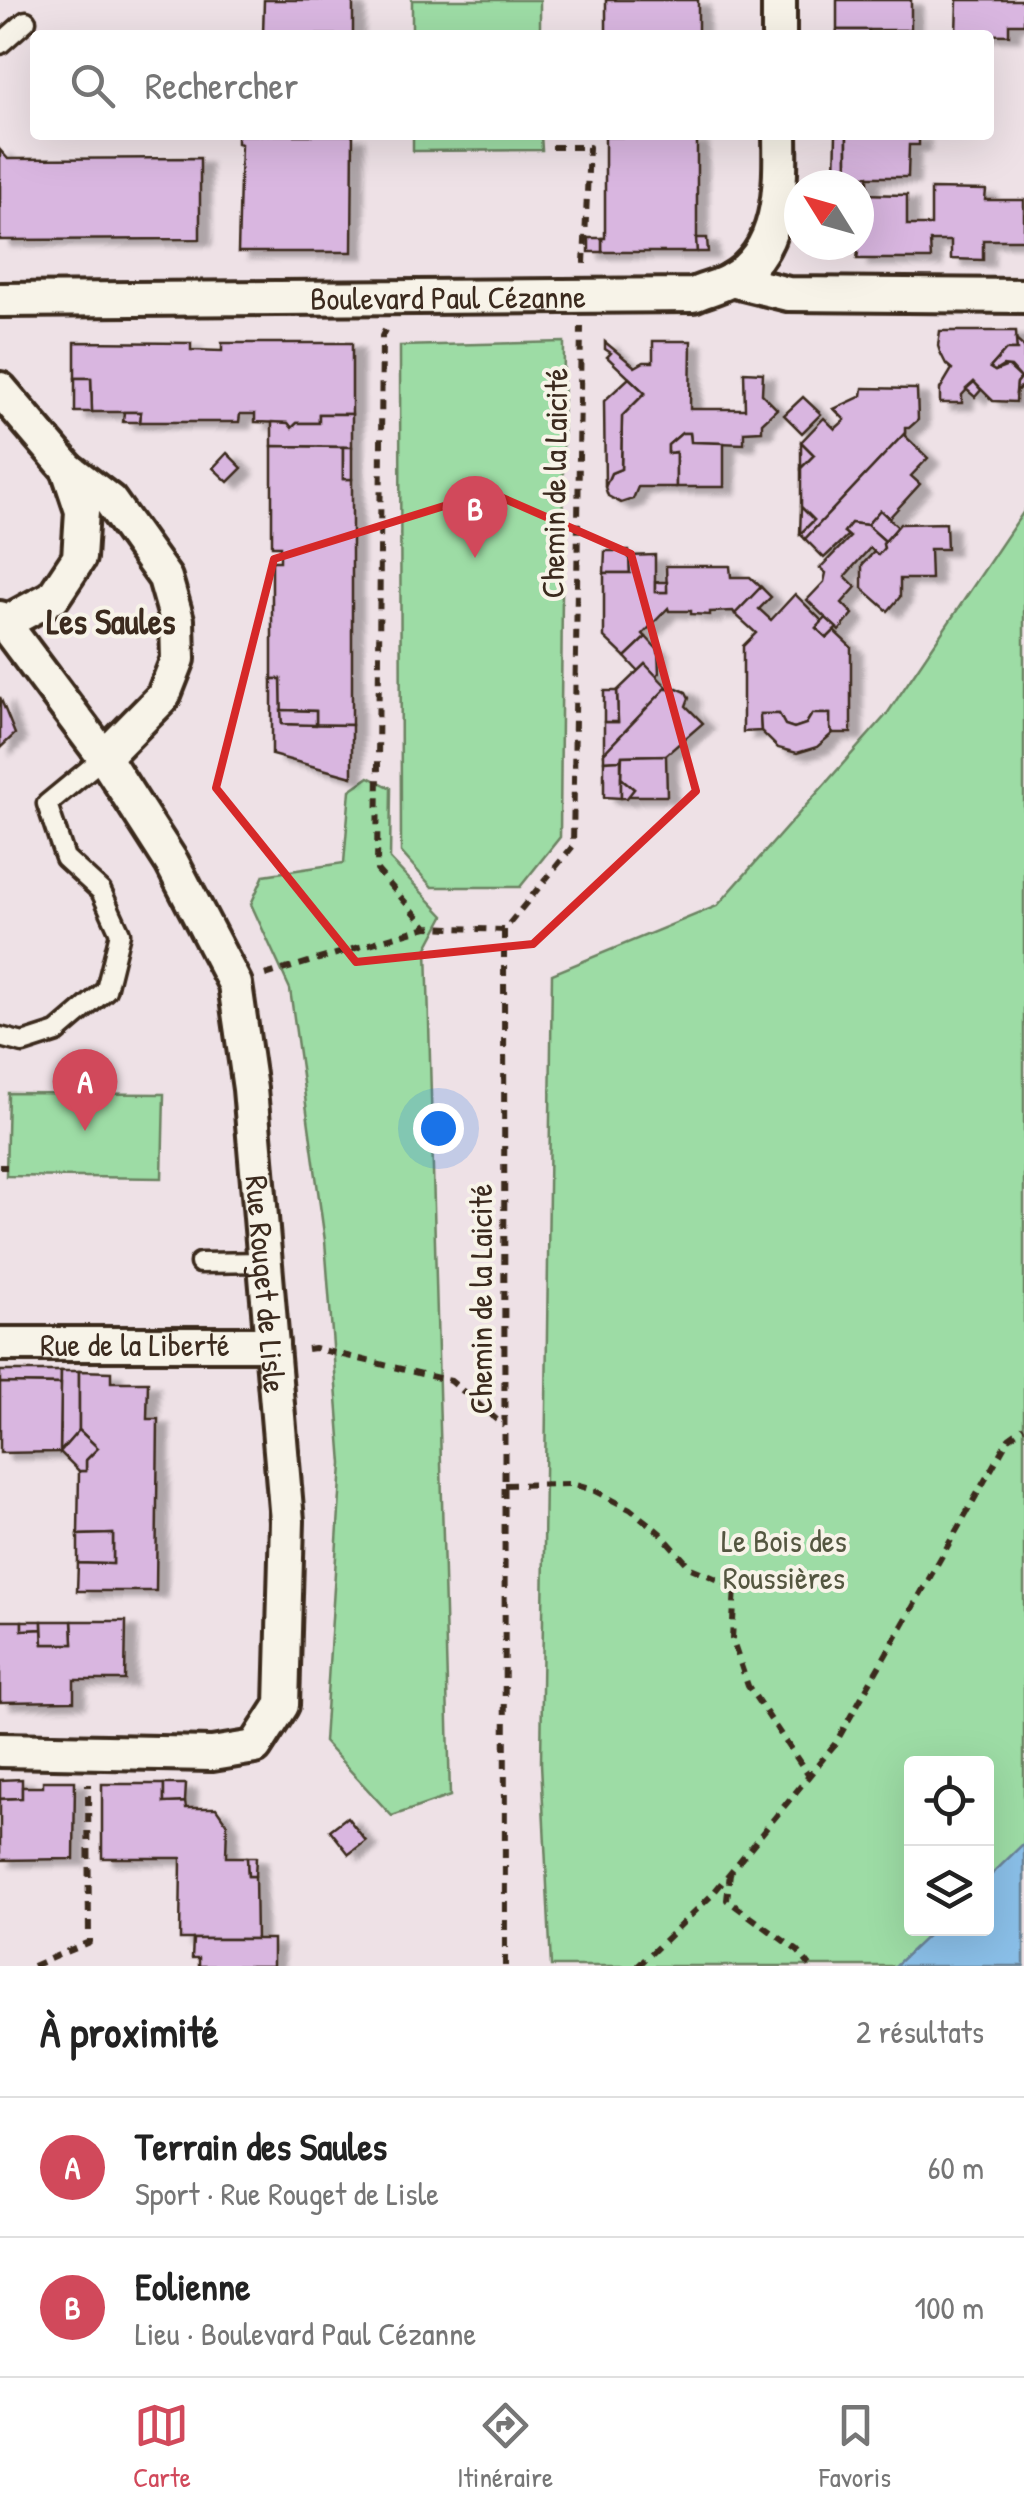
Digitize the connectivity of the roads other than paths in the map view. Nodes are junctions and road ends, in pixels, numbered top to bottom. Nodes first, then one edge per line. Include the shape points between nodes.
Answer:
1 (778, 0) edge
2 (26, 21) dead end
3 (779, 30) edge
4 (0, 44) edge
5 (780, 140) edge
6 (731, 280) junction
7 (1024, 296) edge
8 (0, 300) edge
9 (0, 389) edge
10 (68, 469) junction
11 (3, 620) edge
12 (104, 757) junction
13 (0, 1037) edge
14 (265, 1262) junction
15 (200, 1263) dead end
16 (0, 1344) edge
17 (273, 1351) junction
18 (0, 1750) edge

1 - 3 street
2 - 4 lane
5 - 6 street via 774,223 760,252
6 - 7 street via 788,294
6 - 8 street, Boulevard Paul Cézanne via 692,295
9 - 10 street
10 - 11 street via 82,511 79,558 53,597
10 - 12 street via 110,501 165,578 177,620 178,658 162,696
11 - 12 street, Rue Rouget de Lisle
12 - 13 lane via 47,804 65,858 101,892 120,933 106,990 57,1032 23,1044
12 - 14 street, Rue Rouget de Lisle via 172,863 235,984
14 - 15 lane
14 - 17 street, Rue Rouget de Lisle
16 - 17 street, Rue de la Liberté
17 - 18 street, Rue Rouget de Lisle via 287,1521 282,1705 255,1748 212,1754

